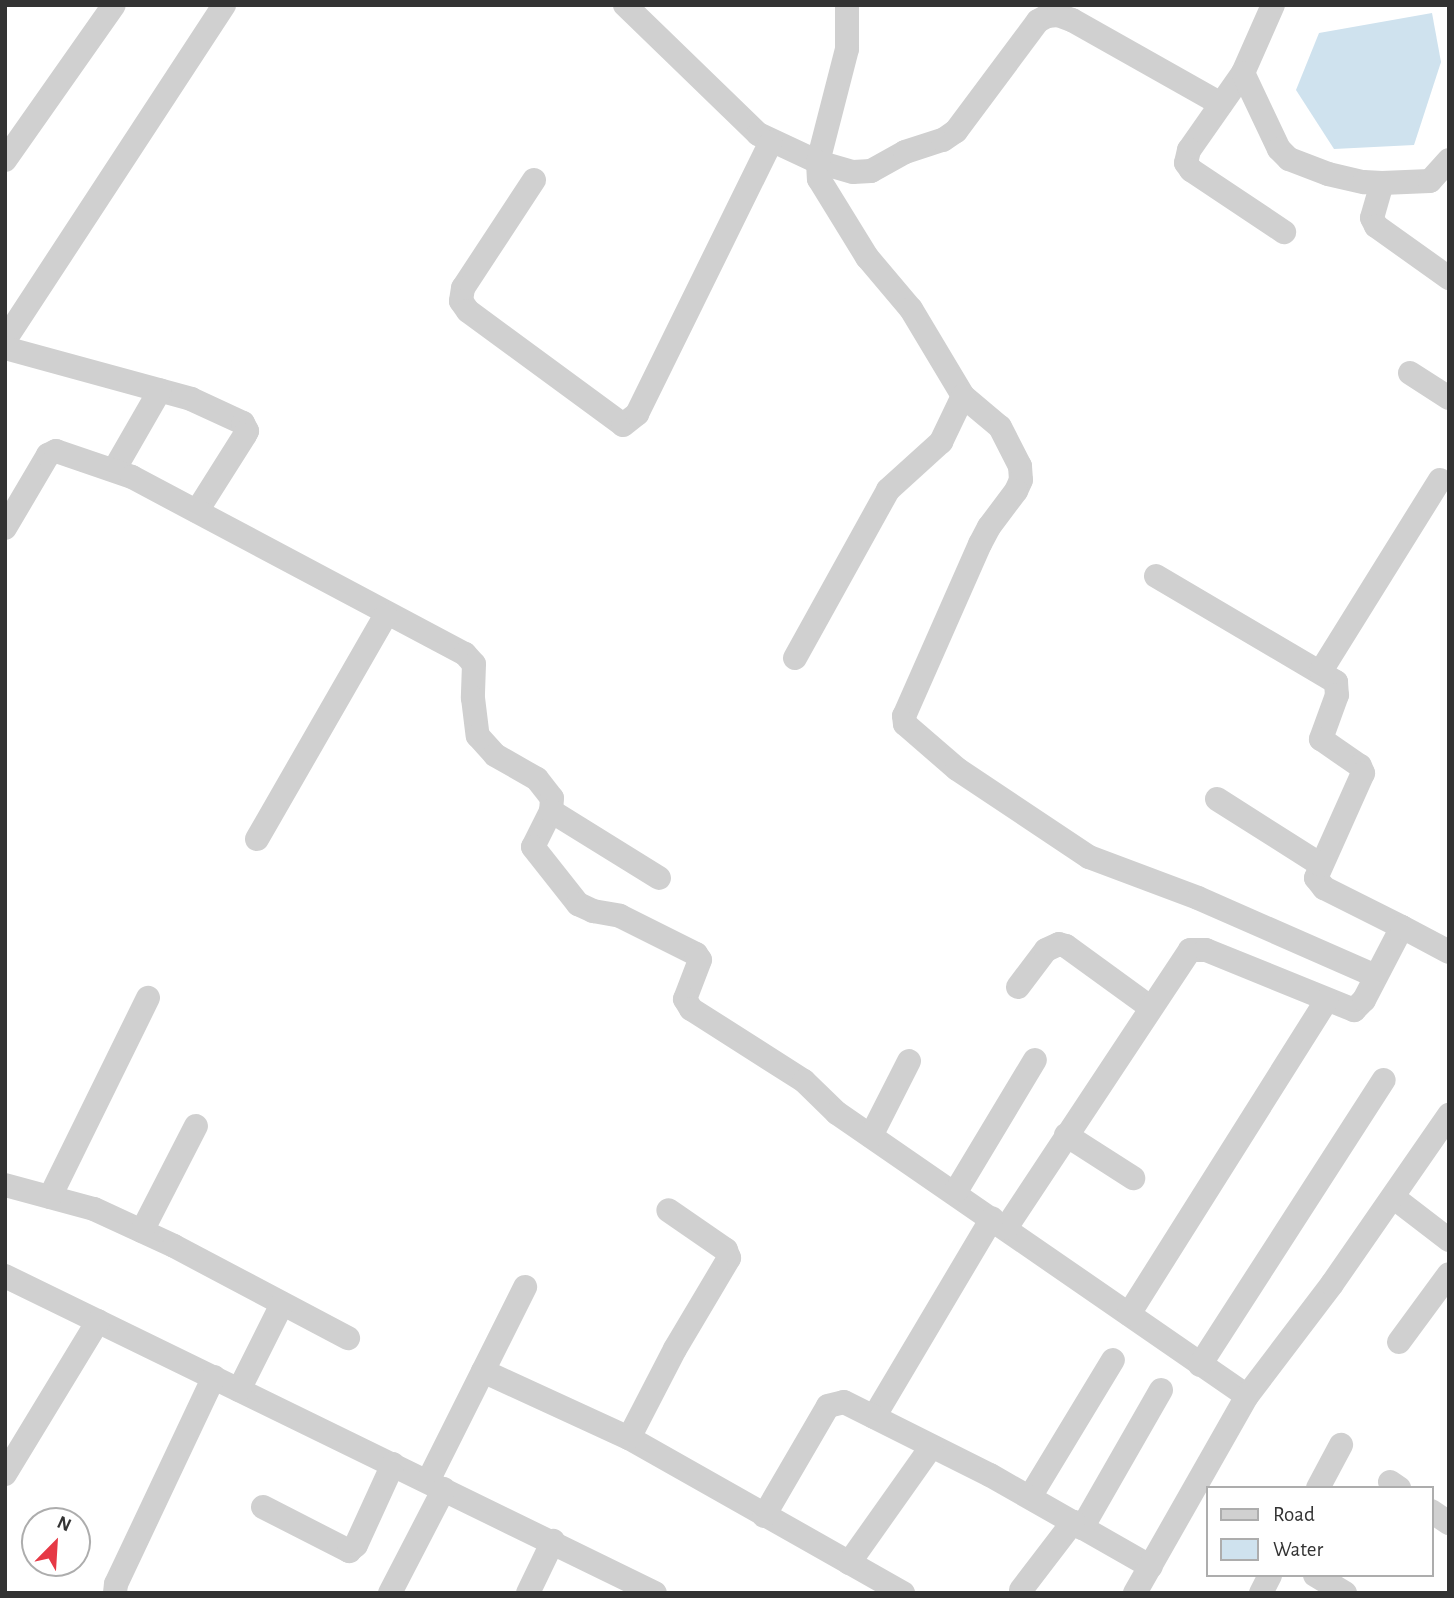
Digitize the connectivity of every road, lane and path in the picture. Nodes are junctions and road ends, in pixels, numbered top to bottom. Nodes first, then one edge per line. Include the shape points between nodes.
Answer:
1 (114, 5) edge
2 (224, 5) edge
3 (625, 5) edge
4 (1268, 7) edge
5 (842, 10) edge
6 (1243, 73) junction
7 (1221, 104) junction
8 (771, 142) junction
9 (5, 160) edge
10 (1449, 160) edge
11 (818, 162) junction
12 (534, 180) dead end
13 (1382, 183) junction
14 (1284, 232) dead end
15 (1449, 278) edge
16 (7, 337) edge
17 (1409, 373) dead end
18 (160, 390) junction
19 (963, 396) junction
20 (1449, 398) edge
21 (114, 470) junction
22 (1440, 480) dead end
23 (197, 511) junction
24 (5, 528) edge
25 (1156, 576) dead end
26 (386, 615) junction
27 (795, 658) dead end
28 (1321, 671) junction
29 (1217, 799) dead end
30 (551, 811) junction
31 (257, 839) dead end
32 (1321, 865) junction
33 (659, 878) dead end
34 (1402, 927) junction
35 (1449, 951) edge
36 (1376, 976) junction
37 (1018, 987) dead end
38 (148, 998) dead end
39 (1327, 1000) junction
40 (1150, 1007) junction
41 (1035, 1060) dead end
42 (909, 1061) dead end
43 (1384, 1080) dead end
44 (1449, 1115) edge
45 (196, 1126) dead end
46 (1066, 1135) junction
47 (871, 1136) junction
48 (1133, 1178) dead end
49 (5, 1185) edge
50 (955, 1193) junction
51 (50, 1197) junction
52 (1393, 1197) junction
53 (668, 1210) dead end
54 (999, 1223) junction
55 (142, 1231) junction
56 (1449, 1240) edge
57 (1449, 1274) edge
58 (5, 1276) edge
59 (525, 1287) dead end
60 (282, 1304) junction
61 (1129, 1314) junction
62 (98, 1321) junction
63 (348, 1338) dead end
64 (1399, 1342) dead end
65 (1113, 1360) dead end
66 (1200, 1365) junction
67 (483, 1371) junction
68 (214, 1377) junction
69 (239, 1390) junction
70 (1161, 1390) dead end
71 (1247, 1396) junction
72 (874, 1417) junction
73 (629, 1438) junction
74 (1341, 1445) dead end
75 (931, 1447) junction
76 (393, 1464) junction
77 (5, 1474) edge
78 (436, 1485) junction
79 (1319, 1486) edge
80 (1030, 1497) junction
81 (263, 1507) dead end
82 (1433, 1512) edge
83 (764, 1516) junction
84 (1449, 1523) edge
85 (1078, 1525) junction
86 (554, 1541) junction
87 (849, 1563) junction
88 (1151, 1567) junction
89 (1269, 1577) edge
90 (1318, 1577) edge
91 (1021, 1590) dead end
92 (115, 1593) edge
93 (390, 1593) edge
94 (528, 1593) edge
95 (655, 1593) edge
96 (903, 1593) edge
97 (1135, 1593) edge
98 (1261, 1593) edge
99 (1345, 1593) edge

1 - 9 street
2 - 16 street
3 - 8 street
4 - 6 street
5 - 11 street via 847,49
6 - 7 street
6 - 13 street via 1283,155 1328,174
7 - 11 street via 1072,20 1047,16 1038,21 956,131 943,140 905,152 871,171 853,172
7 - 14 street via 1189,150 1186,163
8 - 11 street
8 - 12 street via 642,403 623,425 468,311 461,301 463,288
10 - 13 street via 1430,181
11 - 19 street via 820,180 831,201 867,257 911,309
13 - 15 street via 1372,218 1376,226
16 - 18 street
17 - 20 street
18 - 21 street
18 - 23 street via 209,405 246,426 245,435
19 - 27 street via 941,442 888,490
19 - 36 street via 1006,436 1020,466 1021,480 980,544 904,716 905,724 957,769 1089,857 1198,898
21 - 23 street
21 - 24 street via 52,452
22 - 28 street
23 - 26 street
25 - 28 street
26 - 30 street via 471,659 478,736 495,755 544,786 551,797
26 - 31 street
28 - 32 street via 1332,677 1338,688 1321,739 1360,766 1363,773
29 - 32 street
30 - 33 street
30 - 47 street via 533,847 578,904 620,916 696,954 699,960 685,999 691,1009 804,1081 837,1113
32 - 34 street via 1316,878 1324,888
34 - 35 street
34 - 36 street
36 - 39 street via 1361,1006 1354,1010
37 - 40 street via 1046,950 1059,944
38 - 51 street
39 - 40 street via 1196,948 1184,956
39 - 61 street
40 - 46 street
41 - 50 street
42 - 47 street
43 - 66 street
44 - 52 street
45 - 55 street
46 - 48 street
46 - 54 street
47 - 50 street
49 - 51 street
50 - 54 street
51 - 55 street via 94,1209
52 - 56 street
52 - 71 street
53 - 73 street via 726,1250 729,1258
54 - 61 street
54 - 72 street
55 - 60 street
57 - 64 street
58 - 62 street
59 - 67 street
60 - 63 street
60 - 69 street
61 - 66 street
62 - 68 street
62 - 77 street
65 - 80 street
66 - 71 street
67 - 73 street
67 - 78 street
68 - 69 street
68 - 92 street
69 - 76 street
70 - 85 street
71 - 88 street
72 - 75 street
72 - 83 street via 844,1402 828,1406
73 - 83 street
74 - 79 street
75 - 80 street
75 - 87 street
76 - 78 street
76 - 81 street via 356,1545 349,1551
78 - 86 street
78 - 93 street
80 - 85 street
82 - 84 street
83 - 87 street
85 - 88 street
85 - 91 street
86 - 94 street
86 - 95 street
87 - 96 street
88 - 97 street
89 - 98 street
90 - 99 street

